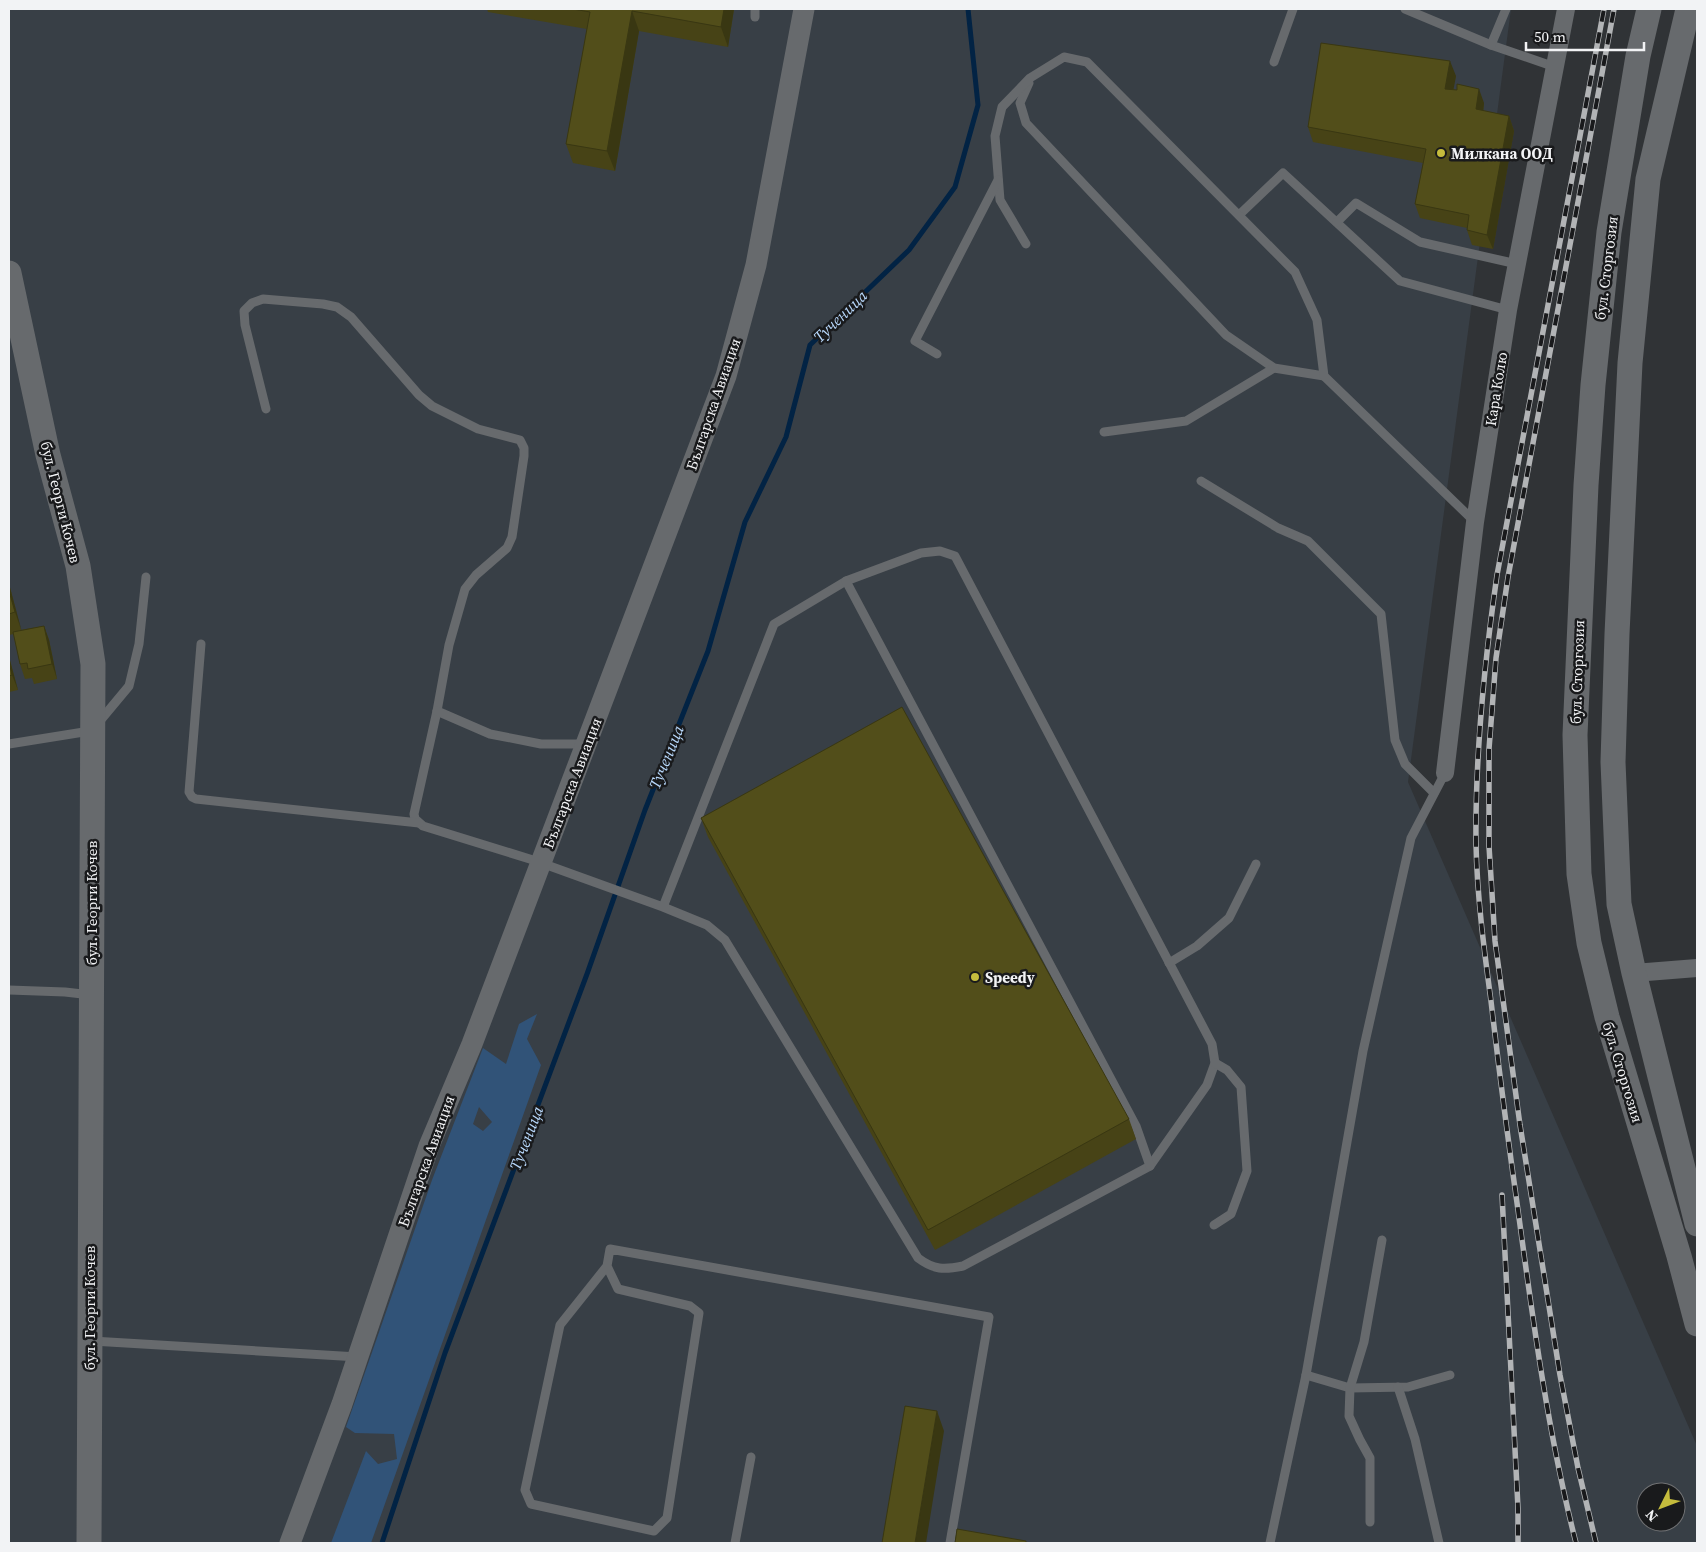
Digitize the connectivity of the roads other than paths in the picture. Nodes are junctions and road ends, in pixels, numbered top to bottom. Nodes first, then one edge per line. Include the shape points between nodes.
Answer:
1 (804, 9) edge
2 (1293, 9) edge
3 (1405, 9) edge
4 (1506, 9) edge
5 (1566, 9) edge
6 (1649, 9) edge
7 (1688, 9) edge
8 (1491, 45) junction
9 (1274, 62) dead end
10 (1555, 67) junction
11 (1030, 78) junction
12 (998, 180) junction
13 (1239, 216) junction
14 (1337, 222) junction
15 (1026, 244) dead end
16 (1517, 264) junction
17 (9, 273) edge
18 (1508, 310) junction
19 (14, 324) edge
20 (937, 354) dead end
21 (1274, 368) junction
22 (1324, 376) junction
23 (266, 410) dead end
24 (1104, 432) dead end
25 (1201, 481) dead end
26 (1475, 522) junction
27 (146, 577) dead end
28 (846, 581) junction
29 (201, 644) dead end
30 (437, 711) junction
31 (92, 731) junction
32 (9, 744) edge
33 (587, 744) junction
34 (1445, 773) joint
35 (1434, 793) junction
36 (419, 823) junction
37 (541, 864) junction
38 (1256, 864) dead end
39 (663, 907) junction
40 (1169, 963) junction
41 (1697, 968) edge
42 (1634, 973) junction
43 (9, 990) edge
44 (91, 995) junction
45 (1215, 1063) junction
46 (1150, 1166) junction
47 (1697, 1224) edge
48 (1214, 1225) dead end
49 (1382, 1240) dead end
50 (607, 1266) junction
51 (1697, 1324) edge
52 (89, 1341) junction
53 (358, 1357) junction
54 (1450, 1375) dead end
55 (1306, 1376) junction
56 (1398, 1387) junction
57 (1350, 1388) junction
58 (751, 1457) dead end
59 (1370, 1522) dead end
60 (88, 1543) edge
61 (290, 1543) edge
62 (735, 1543) edge
63 (950, 1543) edge
64 (1270, 1543) edge
65 (1440, 1543) edge

1 - 33 street, Българска Авиация via 756,265 726,376
2 - 9 lane
3 - 8 lane
4 - 8 lane
5 - 10 street, Кара Колю
6 - 51 main road, бул. Сторгозия via 1638,56 1610,232 1592,405 1575,735 1579,874 1588,943 1607,1017
7 - 42 main road, бул. Сторгозия via 1648,179 1630,363 1612,762 1619,904
8 - 10 lane
10 - 16 street, Кара Колю
11 - 12 lane via 1002,107 995,136
11 - 13 lane via 1064,57 1087,62
11 - 21 lane via 1020,104 1026,123 1226,335
12 - 15 lane via 1000,200
12 - 20 lane via 914,341
13 - 14 lane via 1283,173
13 - 22 lane via 1295,272 1317,320
14 - 16 lane via 1356,203 1420,242
14 - 18 lane via 1400,281
16 - 18 street, Кара Колю
17 - 19 main road, бул. Георги Кочев
18 - 26 street, Кара Колю
19 - 31 main road, бул. Георги Кочев via 78,566 93,664
21 - 22 lane
21 - 24 lane via 1186,421
22 - 26 lane
23 - 30 lane via 244,311 263,298 338,308 351,317 432,406 478,429 520,440 524,448 512,537 507,548 465,589 449,645
25 - 35 lane via 1278,528 1308,541 1381,614 1395,740 1405,764
26 - 34 street, Кара Колю
27 - 31 lane via 139,644 129,686
28 - 39 lane via 774,624
28 - 40 lane via 921,553 940,551 955,556
28 - 46 lane via 1136,1126
29 - 36 lane via 189,792 192,796 196,799
30 - 33 lane via 490,734 541,744
30 - 36 lane via 414,814
31 - 32 lane
31 - 44 main road, бул. Георги Кочев
33 - 37 street, Българска Авиация
34 - 35 lane
35 - 55 lane via 1411,838 1363,1051
36 - 37 lane
37 - 39 lane
37 - 53 street, Българска Авиация via 429,1146
38 - 40 lane via 1229,918 1197,946
39 - 46 lane via 707,925 724,940 918,1258 929,1266 941,1269 963,1266
40 - 45 lane via 1212,1044
41 - 42 street
42 - 47 main road, бул. Сторгозия
43 - 44 lane
44 - 52 main road, бул. Георги Кочев
45 - 46 lane via 1207,1085
45 - 48 lane via 1227,1070 1241,1087 1247,1171 1231,1214
49 - 57 lane via 1364,1342
50 - 50 lane via 618,1289 690,1306 699,1313 667,1518 654,1531 531,1504 525,1490 560,1325
50 - 63 lane via 610,1249 989,1318
52 - 53 lane
52 - 60 main road, бул. Георги Кочев
53 - 61 street, Българска Авиация
54 - 56 lane
55 - 57 lane
55 - 64 lane
56 - 57 lane
56 - 65 lane via 1415,1439
57 - 59 lane via 1349,1416 1370,1458
58 - 62 lane

